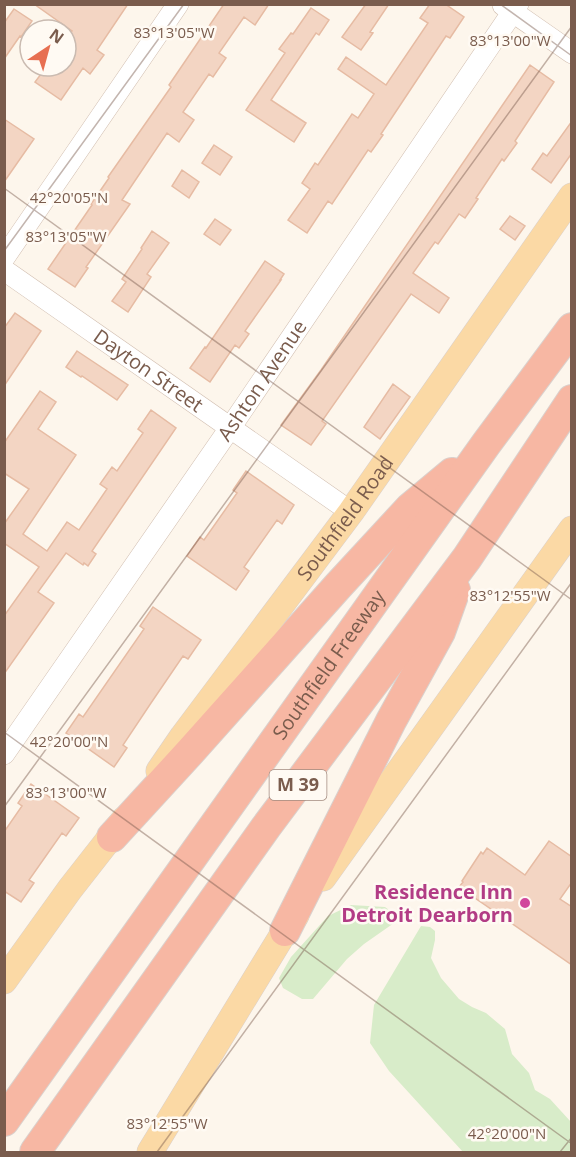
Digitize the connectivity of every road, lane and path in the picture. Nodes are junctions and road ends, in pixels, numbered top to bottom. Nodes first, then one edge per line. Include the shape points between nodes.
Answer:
1 (178, 4) edge
2 (511, 7) edge
3 (572, 53) edge
4 (572, 196) edge
5 (4, 258) edge
6 (4, 270) edge
7 (572, 328) edge
8 (572, 400) edge
9 (230, 428) junction
10 (486, 444) junction
11 (351, 512) junction
12 (572, 529) edge
13 (467, 558) junction
14 (4, 754) edge
15 (112, 837) junction
16 (285, 931) junction
17 (4, 981) edge
18 (4, 1121) edge
19 (35, 1152) edge
20 (150, 1152) edge

1 - 5 street
2 - 3 street
2 - 9 street, Ashton Avenue
4 - 11 main road, Southfield Road
6 - 9 street, Dayton Street
7 - 10 highway, Southfield Freeway / M 39
8 - 13 highway, M 39
9 - 11 street, Dayton Street
9 - 14 street, Ashton Avenue
10 - 15 highway via 410,508
10 - 18 highway, Southfield Freeway / M 39
11 - 15 main road, Southfield Road
12 - 16 main road
13 - 16 highway via 440,632
13 - 19 highway, M 39 via 266,827
15 - 17 main road, Southfield Road
16 - 20 main road

